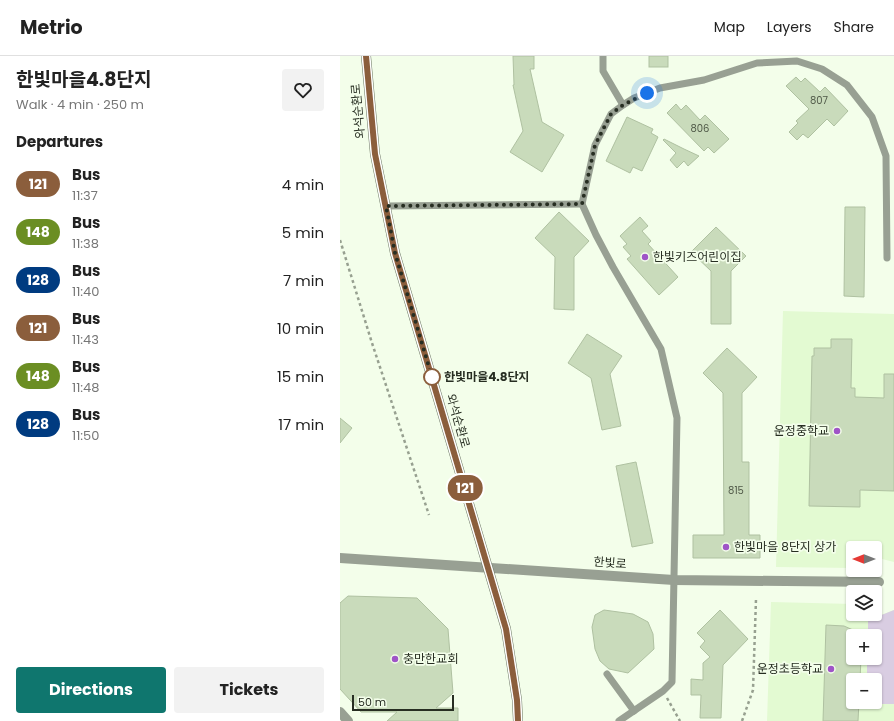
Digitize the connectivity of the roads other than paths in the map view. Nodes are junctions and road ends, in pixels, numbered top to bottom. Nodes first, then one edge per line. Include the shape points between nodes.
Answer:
1 (366, 56) edge
2 (603, 56) edge
3 (623, 105) junction
4 (582, 204) junction
5 (386, 206) junction
6 (887, 258) dead end
7 (340, 558) edge
8 (489, 568) junction
9 (674, 580) junction
10 (879, 582) dead end
11 (607, 674) dead end
12 (634, 711) junction
13 (340, 712) edge
14 (348, 721) edge
15 (518, 721) edge
16 (619, 721) edge

1 - 5 street, 와석순환로 via 375,154
2 - 3 lane via 603,71
3 - 4 lane via 611,114 595,145
3 - 6 lane via 660,88 704,80 757,63 797,61 822,69 847,84 872,117 886,156
4 - 5 lane
4 - 9 lane via 613,267 661,349 677,418
5 - 8 street, 와석순환로 via 395,253
7 - 8 street, 한빛로
8 - 9 street, 한빛로
8 - 15 street, 와석순환로 via 506,629
9 - 10 street, 한빛로
9 - 12 lane via 672,682
11 - 12 lane
12 - 16 lane
13 - 14 street

